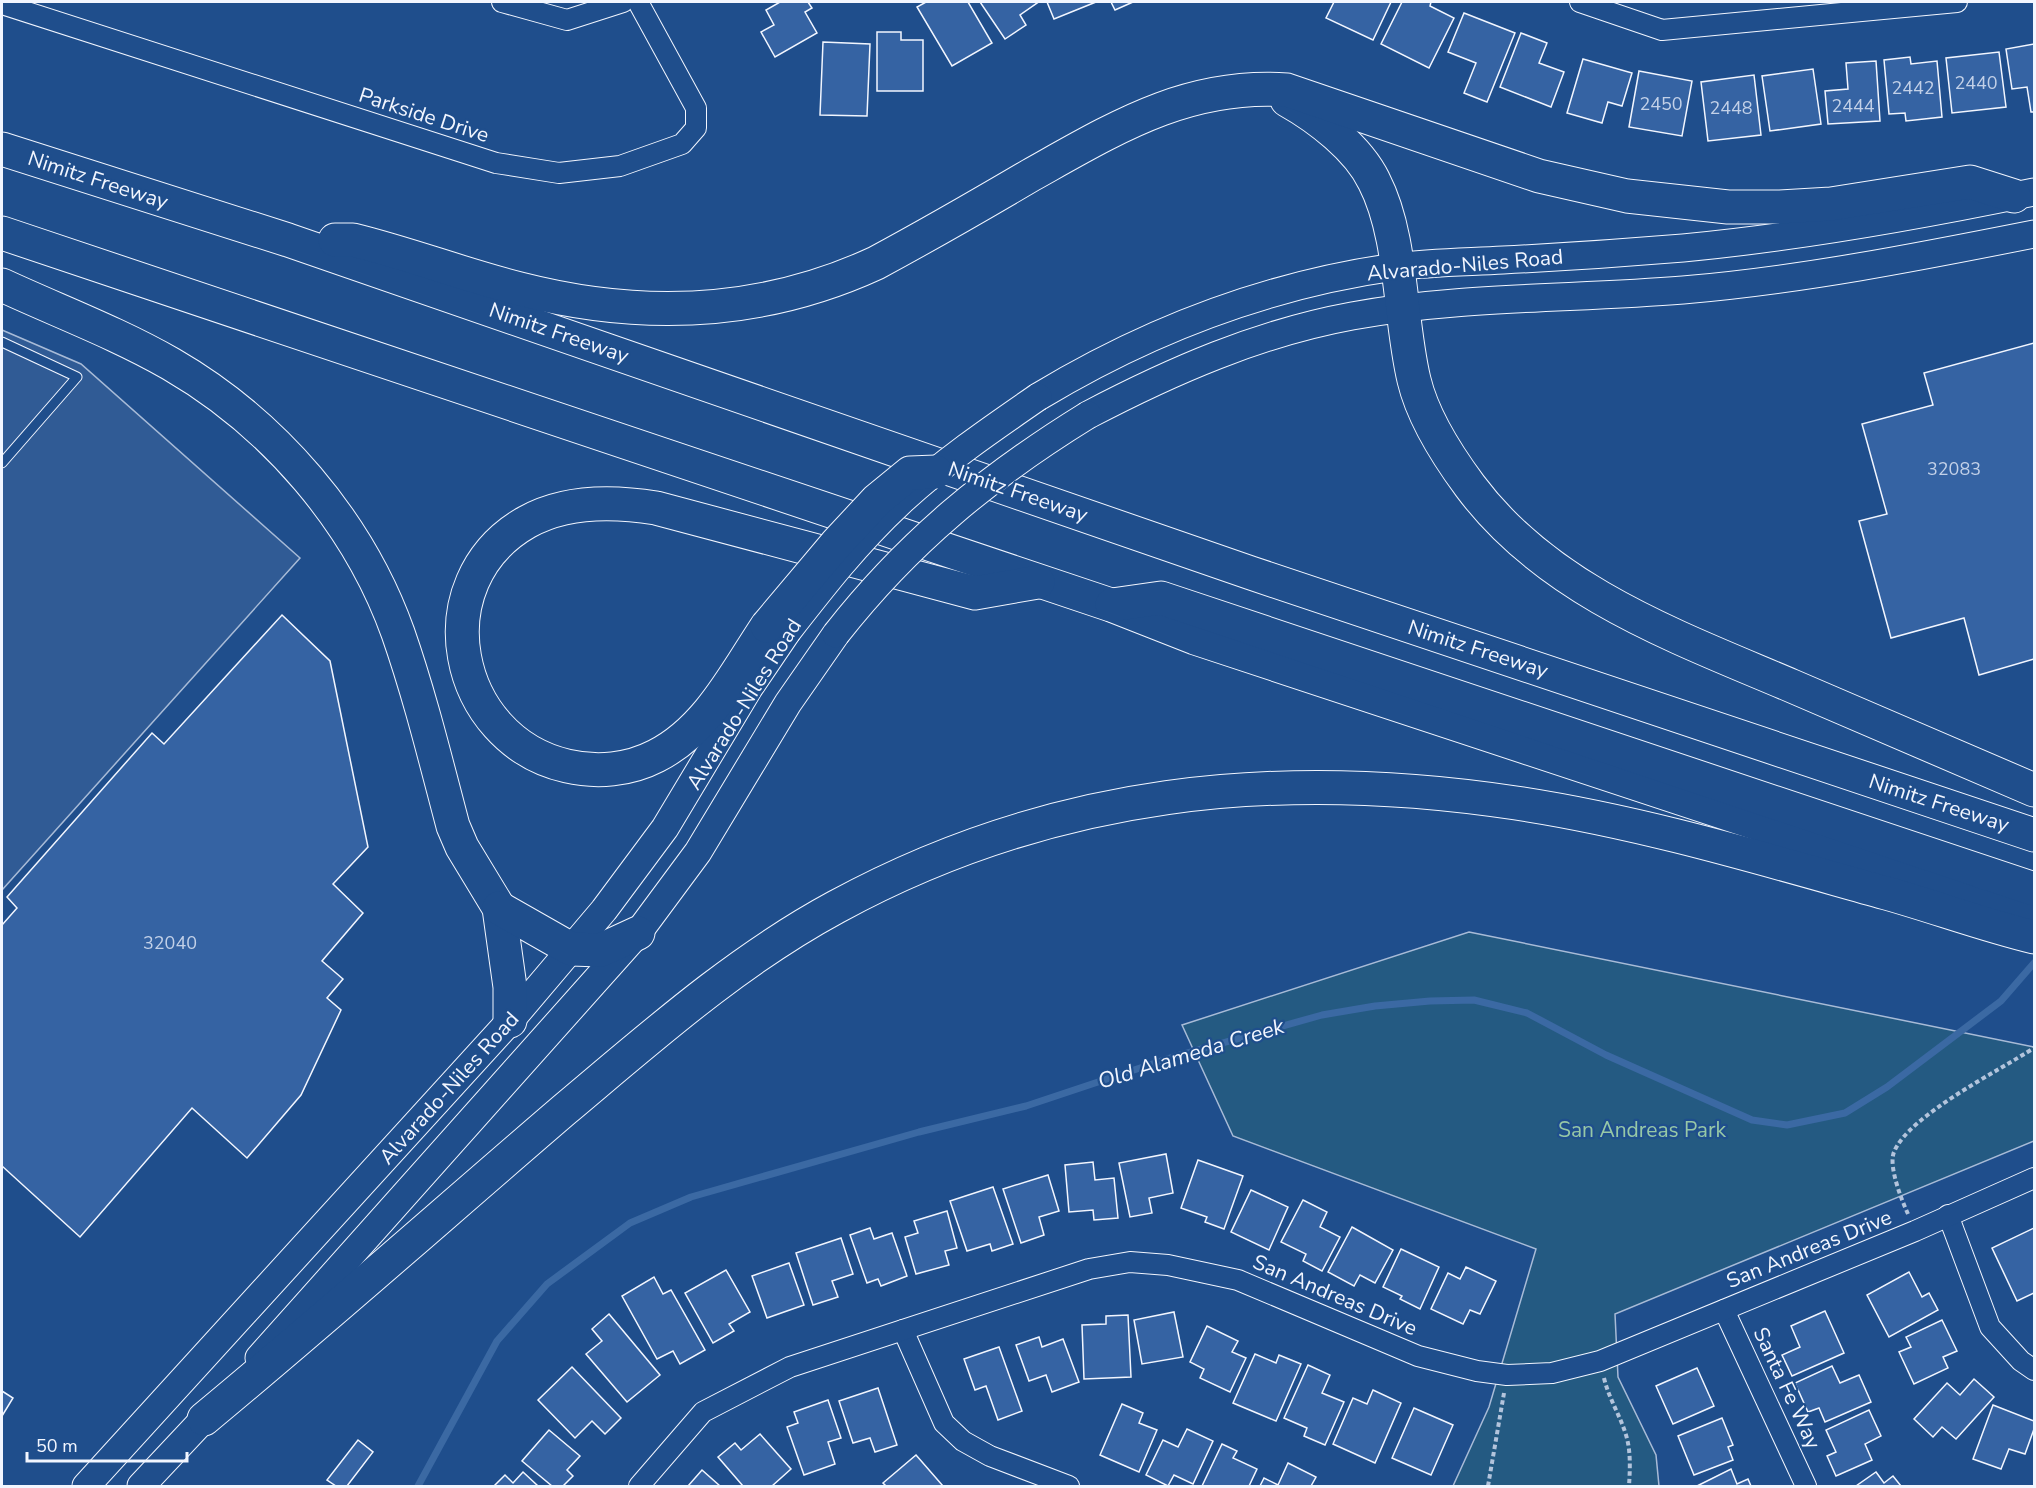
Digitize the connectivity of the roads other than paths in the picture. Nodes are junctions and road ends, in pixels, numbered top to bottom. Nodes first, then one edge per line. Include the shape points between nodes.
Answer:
1 (501, 2) edge
2 (623, 2) edge
3 (638, 2) edge
4 (1580, 2) edge
5 (1928, 2) edge
6 (1957, 2) edge
7 (2, 4) edge
8 (1254, 88) junction
9 (2, 149) edge
10 (2024, 194) edge
11 (2, 233) edge
12 (2034, 234) edge
13 (288, 240) junction
14 (1395, 267) junction
15 (2, 285) edge
16 (1401, 308) junction
17 (2, 342) edge
18 (2, 463) edge
19 (936, 472) joint
20 (1040, 582) junction
21 (777, 629) junction
22 (2034, 790) edge
23 (2034, 835) edge
24 (2010, 900) edge
25 (499, 908) junction
26 (2034, 915) edge
27 (638, 933) junction
28 (2034, 937) edge
29 (571, 949) junction
30 (510, 1021) junction
31 (2034, 1178) edge
32 (1948, 1215) junction
33 (1724, 1310) junction
34 (903, 1330) junction
35 (2034, 1370) edge
36 (204, 1419) junction
37 (87, 1486) edge
38 (141, 1486) edge
39 (639, 1486) edge
40 (1069, 1486) edge
41 (1806, 1486) edge

1 - 2 street via 567,20
3 - 7 street, Parkside Drive via 696,108 696,128 682,144 620,166 560,173 496,163
4 - 5 street via 1662,30
5 - 6 street
8 - 10 highway via 1287,90 1539,176 1627,196 1728,207 1780,207 1831,204 1970,182
8 - 13 highway via 1196,97 1131,119 876,263 837,281 771,300 672,308 591,304 518,288 354,240
8 - 14 highway via 1279,95 1301,108 1359,159 1383,202
9 - 13 highway, Nimitz Freeway
10 - 14 main road, Alvarado-Niles Road via 1755,241
11 - 20 highway
12 - 16 main road, Alvarado-Niles Road via 1761,281 1673,291
13 - 23 highway, Nimitz Freeway via 1251,573
14 - 16 highway
14 - 19 main road, Alvarado-Niles Road, bridge via 1280,290 1183,322 1128,346 1038,397
15 - 25 highway via 171,364 227,402 308,478 349,536 398,633 453,826
16 - 22 highway via 1414,381 1437,436 1484,503 1536,554 1604,600 1668,633
16 - 27 main road, Alvarado-Niles Road, bridge via 1350,316 1241,345 1145,385 1036,447 942,519 900,559 827,645 704,843
17 - 18 lane via 77,377
19 - 21 highway, bridge via 910,473 878,500 836,544
20 - 21 highway via 975,593 656,508 603,503 552,511 507,537 489,555 475,578 462,628 469,679 479,702 510,739 556,764 606,770 657,756 694,727
20 - 24 highway via 1195,638
21 - 29 main road, Alvarado-Niles Road via 749,688 665,828
24 - 26 highway
24 - 28 highway
24 - 36 highway via 1888,894 1671,834 1564,811 1390,788 1285,786 1181,795 1075,815 975,846 878,885 749,960 667,1023
25 - 29 highway
25 - 30 highway via 510,987
27 - 29 highway via 601,950
27 - 36 main road, Alvarado-Niles Road
29 - 30 main road, Alvarado-Niles Road
30 - 37 main road, Alvarado-Niles Road
31 - 32 street, San Andreas Drive
32 - 33 street, San Andreas Drive
32 - 35 street via 1990,1327
33 - 34 street, San Andreas Drive via 1600,1361 1552,1372 1507,1375 1418,1356 1239,1280 1168,1265 1130,1262 1089,1269
33 - 41 street, Santa Fe Way
34 - 39 street, San Andreas Drive via 790,1366 703,1412
34 - 40 street via 950,1429 990,1456
36 - 38 main road, Alvarado-Niles Road

